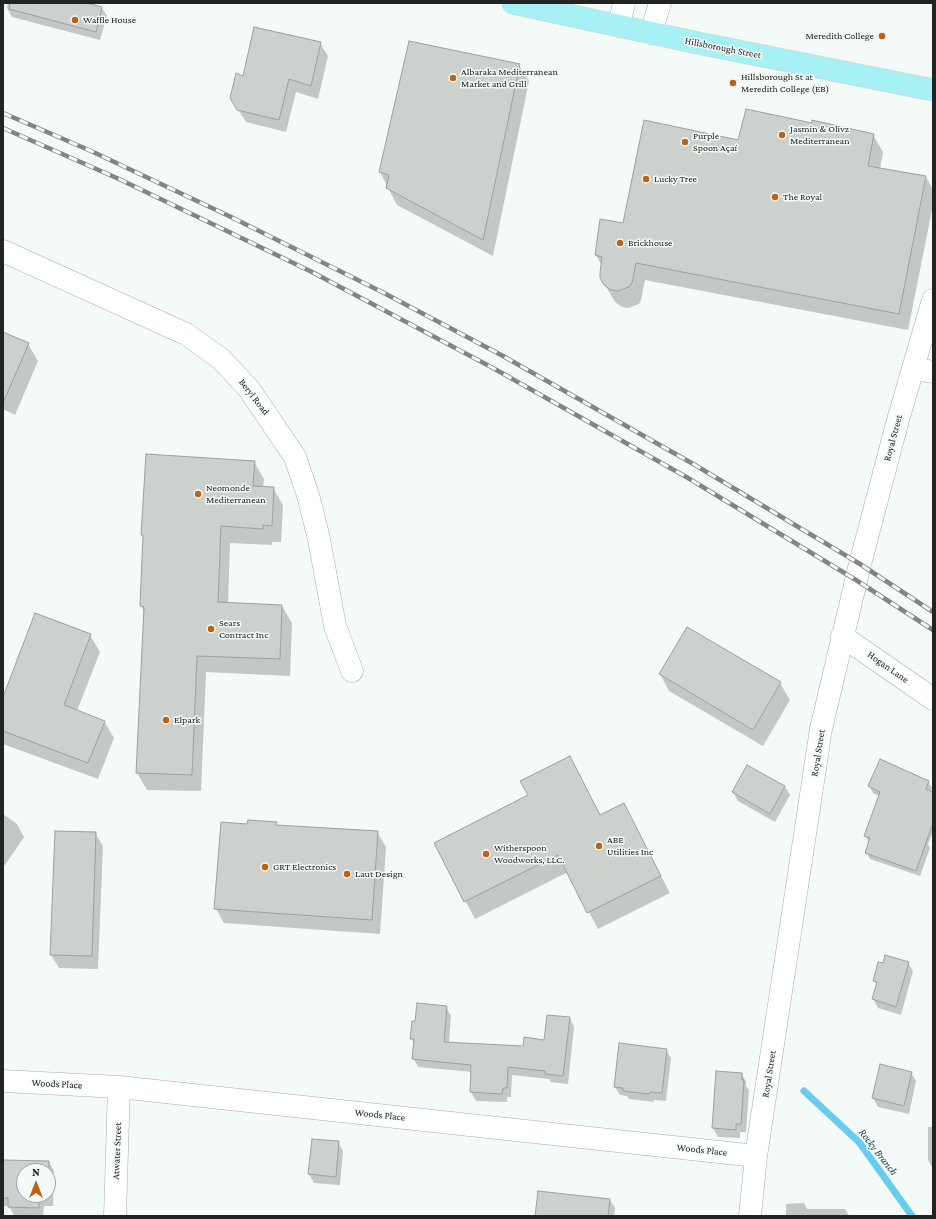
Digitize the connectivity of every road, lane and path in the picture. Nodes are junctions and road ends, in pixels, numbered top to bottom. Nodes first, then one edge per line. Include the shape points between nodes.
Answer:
1 (513, 3) edge
2 (624, 3) edge
3 (660, 3) edge
4 (619, 26) junction
5 (651, 33) junction
6 (933, 90) edge
7 (3, 251) edge
8 (933, 300) edge
9 (923, 370) edge
10 (842, 636) junction
11 (352, 671) dead end
12 (933, 699) edge
13 (3, 1081) edge
14 (119, 1087) junction
15 (756, 1156) junction
16 (115, 1216) edge
17 (750, 1216) edge

1 - 4 main road, Hillsborough Street
2 - 4 street
3 - 5 street
4 - 5 main road, Hillsborough Street
5 - 6 main road, Hillsborough Street
7 - 11 street, Beryl Road via 186,334 221,359 249,388 295,457 319,539 335,626
8 - 9 street, Royal Street
9 - 10 street, Royal Street via 862,557
10 - 12 street, Hogan Lane
10 - 15 street, Royal Street via 822,729
13 - 14 street, Woods Place
14 - 15 street, Woods Place
14 - 16 street, Atwater Street
15 - 17 street, Royal Street

